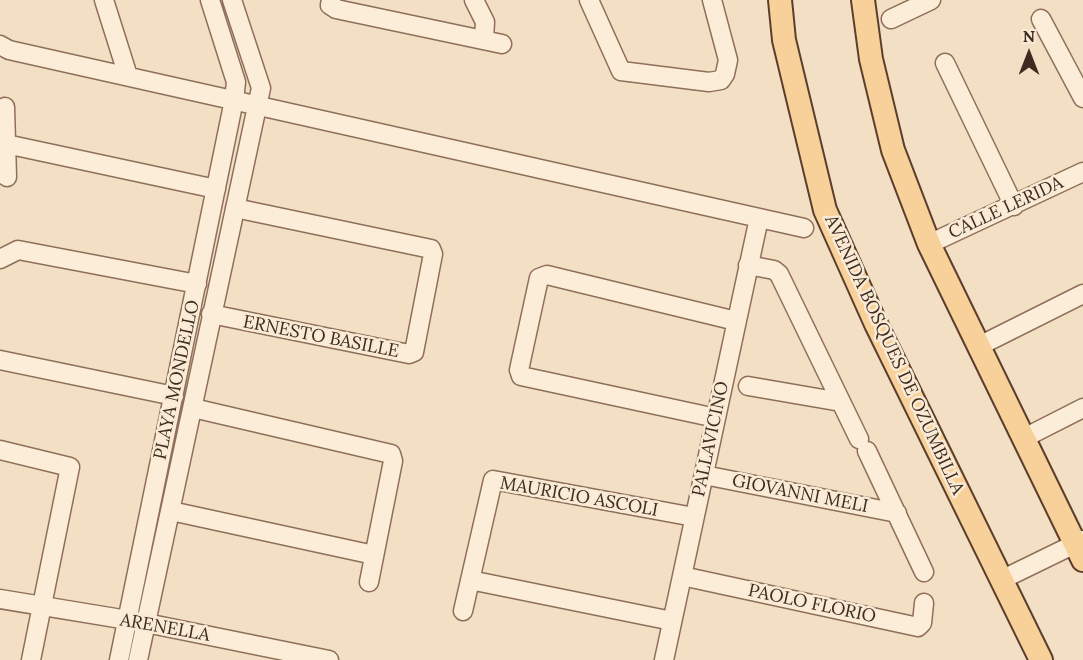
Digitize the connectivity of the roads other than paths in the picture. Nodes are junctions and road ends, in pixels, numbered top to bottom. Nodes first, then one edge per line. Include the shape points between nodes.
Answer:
1 (104, 0) edge
2 (210, 0) edge
3 (232, 0) edge
4 (331, 0) edge
5 (474, 0) edge
6 (589, 0) edge
7 (712, 0) edge
8 (780, 0) edge
9 (863, 0) edge
10 (931, 0) edge
11 (891, 19) dead end
12 (1041, 19) dead end
13 (0, 45) edge
14 (945, 63) dead end
15 (128, 76) junction
16 (1083, 98) edge
17 (234, 100) junction
18 (258, 105) junction
19 (5, 107) dead end
20 (6, 144) junction
21 (1083, 172) edge
22 (7, 177) dead end
23 (216, 189) junction
24 (1014, 206) junction
25 (235, 208) junction
26 (759, 218) junction
27 (804, 228) dead end
28 (929, 244) junction
29 (0, 258) edge
30 (748, 265) junction
31 (197, 284) junction
32 (1083, 294) edge
33 (211, 314) junction
34 (736, 321) junction
35 (979, 346) junction
36 (0, 360) edge
37 (748, 386) dead end
38 (174, 396) junction
39 (841, 402) junction
40 (193, 408) junction
41 (1083, 408) edge
42 (716, 418) junction
43 (1023, 438) junction
44 (0, 450) edge
45 (704, 475) junction
46 (171, 511) junction
47 (897, 513) junction
48 (694, 517) junction
49 (1080, 548) edge
50 (374, 555) junction
51 (924, 572) dead end
52 (682, 576) junction
53 (470, 580) junction
54 (1001, 580) junction
55 (369, 582) dead end
56 (0, 599) edge
57 (924, 603) dead end
58 (43, 607) junction
59 (463, 611) dead end
60 (127, 621) junction
61 (672, 621) junction
62 (146, 623) junction
63 (1029, 637) junction
64 (31, 660) edge
65 (119, 660) edge
66 (138, 660) edge
67 (329, 660) edge
68 (664, 660) edge
69 (1025, 660) edge
70 (1041, 660) edge

1 - 15 street
2 - 17 street, PLAYA MONDELLO via 237,82
3 - 18 street, PLAYA MONDELLO via 261,88
4 - 5 street via 330,5 336,9 493,42
6 - 7 street via 621,71 709,82 721,80 728,60
8 - 54 main road, AVENIDA BOSQUES DE OZUMBILLA via 784,39 825,210
9 - 28 main road via 871,59 893,150
10 - 11 street
12 - 16 street
13 - 15 street
14 - 24 street
15 - 17 street
17 - 18 street
17 - 23 street, PLAYA MONDELLO
18 - 25 street, PLAYA MONDELLO
18 - 26 street
19 - 20 street
20 - 22 street
20 - 23 street
21 - 24 street, CALLE LERIDA
23 - 31 street, PLAYA MONDELLO
24 - 28 street, CALLE LERIDA
25 - 33 street, PLAYA MONDELLO
25 - 33 street, ERNESTO BASILLE via 431,249 414,352
26 - 27 street
26 - 30 street, PALLAVICINO
28 - 35 main road
29 - 31 street via 18,250
30 - 34 street, PALLAVICINO
30 - 39 street, GIOVANNI MELI via 779,274
31 - 38 street, PLAYA MONDELLO
32 - 35 street
33 - 40 street, PLAYA MONDELLO
34 - 42 street, PALLAVICINO
34 - 42 street via 547,275 538,278 519,370 521,376
35 - 43 main road
36 - 38 street
37 - 39 street
38 - 60 street, PLAYA MONDELLO
39 - 47 street, GIOVANNI MELI
40 - 46 street, PLAYA MONDELLO
40 - 50 street via 391,454 393,461
41 - 43 street
42 - 45 street, PALLAVICINO
43 - 49 main road
44 - 58 street via 70,467
45 - 47 street, GIOVANNI MELI
45 - 48 street, PALLAVICINO
46 - 50 street
46 - 62 street, PLAYA MONDELLO
47 - 51 street, GIOVANNI MELI
48 - 52 street, PALLAVICINO
48 - 53 street, MAURICIO ASCOLI via 493,480
49 - 54 street
50 - 55 street
52 - 57 street, PAOLO FLORIO via 918,627
52 - 61 street, PALLAVICINO
53 - 59 street, MAURICIO ASCOLI
53 - 61 street
54 - 63 main road, AVENIDA BOSQUES DE OZUMBILLA
56 - 58 street, ARENELLA
58 - 60 street, ARENELLA
58 - 64 street
60 - 62 street, ARENELLA
60 - 65 street, PLAYA MONDELLO
61 - 68 street, PALLAVICINO
62 - 66 street, PLAYA MONDELLO
62 - 67 street, ARENELLA
63 - 69 street
63 - 70 main road, AVENIDA BOSQUES DE OZUMBILLA

